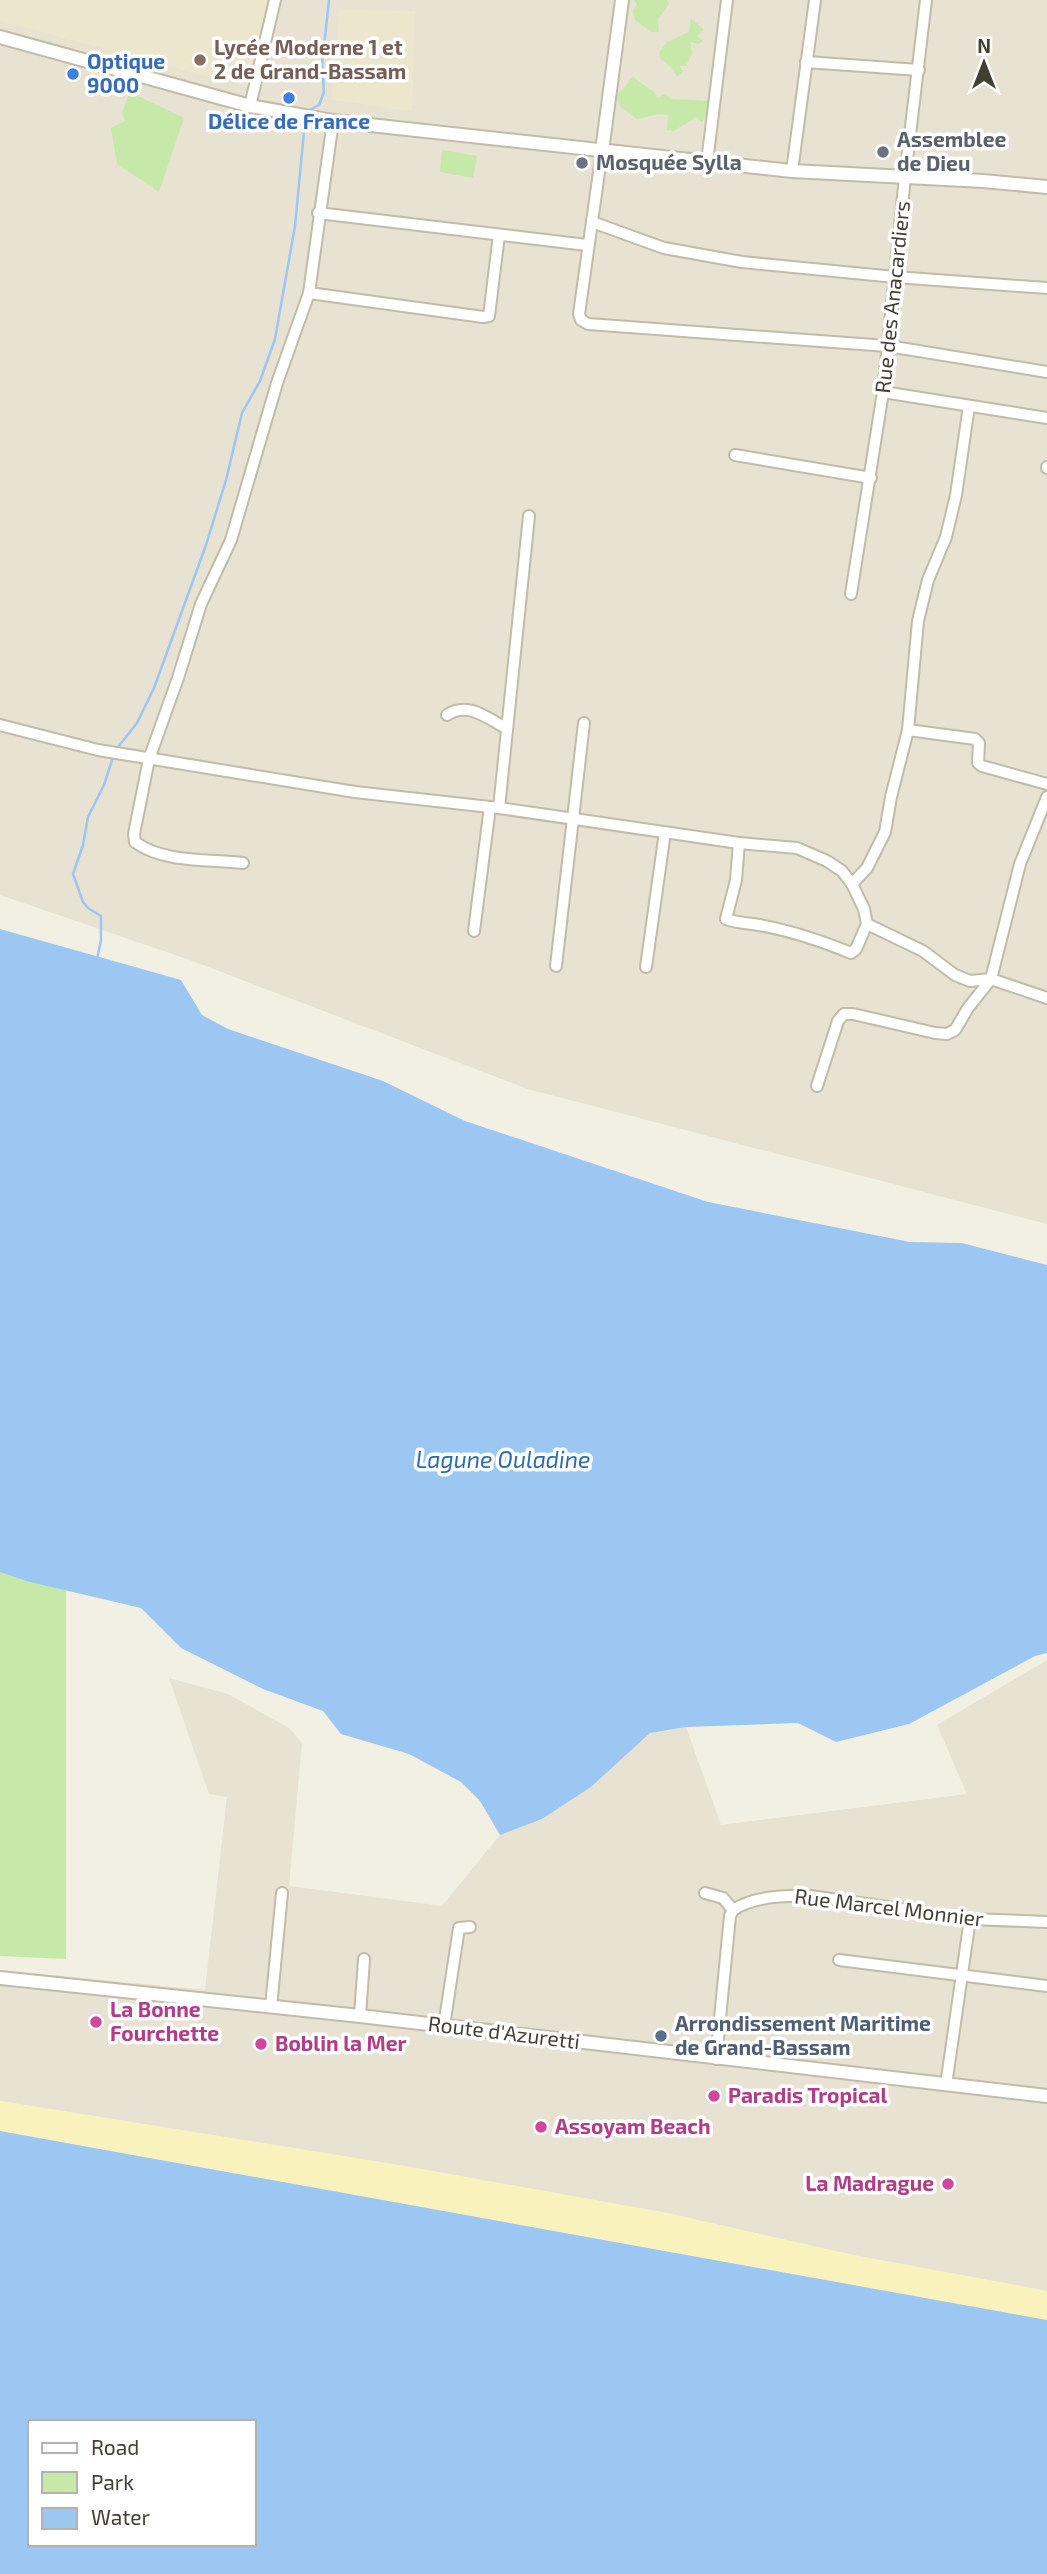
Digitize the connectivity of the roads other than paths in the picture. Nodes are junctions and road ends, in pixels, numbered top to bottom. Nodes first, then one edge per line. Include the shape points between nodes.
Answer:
1 (275, 0) edge
2 (622, 0) edge
3 (727, 0) edge
4 (815, 0) edge
5 (926, 0) edge
6 (0, 37) edge
7 (806, 62) junction
8 (919, 70) junction
9 (250, 106) junction
10 (333, 121) junction
11 (602, 151) junction
12 (707, 162) junction
13 (792, 171) junction
14 (905, 177) junction
15 (1047, 187) edge
16 (318, 213) junction
17 (592, 222) junction
18 (499, 235) junction
19 (587, 246) junction
20 (895, 277) junction
21 (1047, 288) edge
22 (309, 293) junction
23 (888, 346) junction
24 (1047, 372) edge
25 (883, 392) junction
26 (969, 406) junction
27 (1047, 418) edge
28 (736, 455) dead end
29 (871, 478) junction
30 (529, 516) dead end
31 (851, 594) dead end
32 (447, 715) dead end
33 (584, 723) dead end
34 (0, 725) edge
35 (506, 728) junction
36 (908, 730) junction
37 (149, 758) junction
38 (1047, 784) edge
39 (1047, 797) edge
40 (494, 807) junction
41 (574, 817) junction
42 (665, 832) junction
43 (739, 843) junction
44 (243, 863) dead end
45 (852, 884) junction
46 (867, 924) junction
47 (474, 931) dead end
48 (556, 966) dead end
49 (646, 967) dead end
50 (991, 979) junction
51 (1047, 998) edge
52 (817, 1086) dead end
53 (705, 1893) dead end
54 (282, 1894) dead end
55 (733, 1910) junction
56 (970, 1919) junction
57 (1047, 1922) edge
58 (470, 1927) dead end
59 (365, 1959) dead end
60 (839, 1960) dead end
61 (961, 1974) junction
62 (0, 1978) edge
63 (1047, 1986) edge
64 (271, 2007) junction
65 (360, 2016) junction
66 (444, 2026) junction
67 (716, 2059) junction
68 (946, 2085) junction
69 (1047, 2096) edge

1 - 9 street
2 - 11 street
3 - 12 street
4 - 7 street
5 - 8 street, Rue des Anacardiers
6 - 9 street
7 - 8 street
7 - 13 street
8 - 14 street, Rue des Anacardiers
9 - 10 street
10 - 11 street
10 - 16 street
11 - 12 street
11 - 17 street
12 - 13 street
13 - 14 street
14 - 15 street
14 - 20 street, Rue des Anacardiers
16 - 18 street
16 - 22 street
17 - 19 street
17 - 20 street via 664,248 742,262
18 - 19 street
18 - 22 street via 489,316
19 - 23 street via 579,314 588,324
20 - 21 street
20 - 23 street, Rue des Anacardiers
22 - 37 street via 277,383 234,532 201,604
23 - 24 street
23 - 25 street, Rue des Anacardiers
25 - 26 street
25 - 29 street, Rue des Anacardiers
26 - 27 street
26 - 36 street via 956,495 918,621
28 - 29 street
29 - 31 street, Rue des Anacardiers
30 - 35 street
32 - 35 street via 466,708
33 - 41 street
34 - 37 street
35 - 40 street
36 - 38 street via 975,739 982,766
36 - 45 street via 886,832 867,868
37 - 40 street via 355,792
37 - 44 street via 135,842 168,855
39 - 50 street via 1020,864
40 - 41 street
40 - 47 street
41 - 42 street
41 - 48 street
42 - 43 street
42 - 49 street
43 - 45 street via 804,850 842,871
43 - 46 street via 726,919 821,941 851,953
45 - 46 street
46 - 50 street via 923,951 955,975 970,981
50 - 51 street
50 - 52 street via 955,1030 947,1034 844,1014
53 - 55 street via 723,1898
54 - 64 street
55 - 56 street, Rue Marcel Monnier via 771,1897 799,1896
55 - 67 street
56 - 57 street, Rue Marcel Monnier
56 - 61 street
58 - 66 street via 459,1928
59 - 65 street
60 - 61 street
61 - 63 street
61 - 68 street
62 - 64 street, Route d'Azuretti
64 - 65 street, Route d'Azuretti
65 - 66 street, Route d'Azuretti
66 - 67 street, Route d'Azuretti
67 - 68 street, Route d'Azuretti
68 - 69 street, Route d'Azuretti

